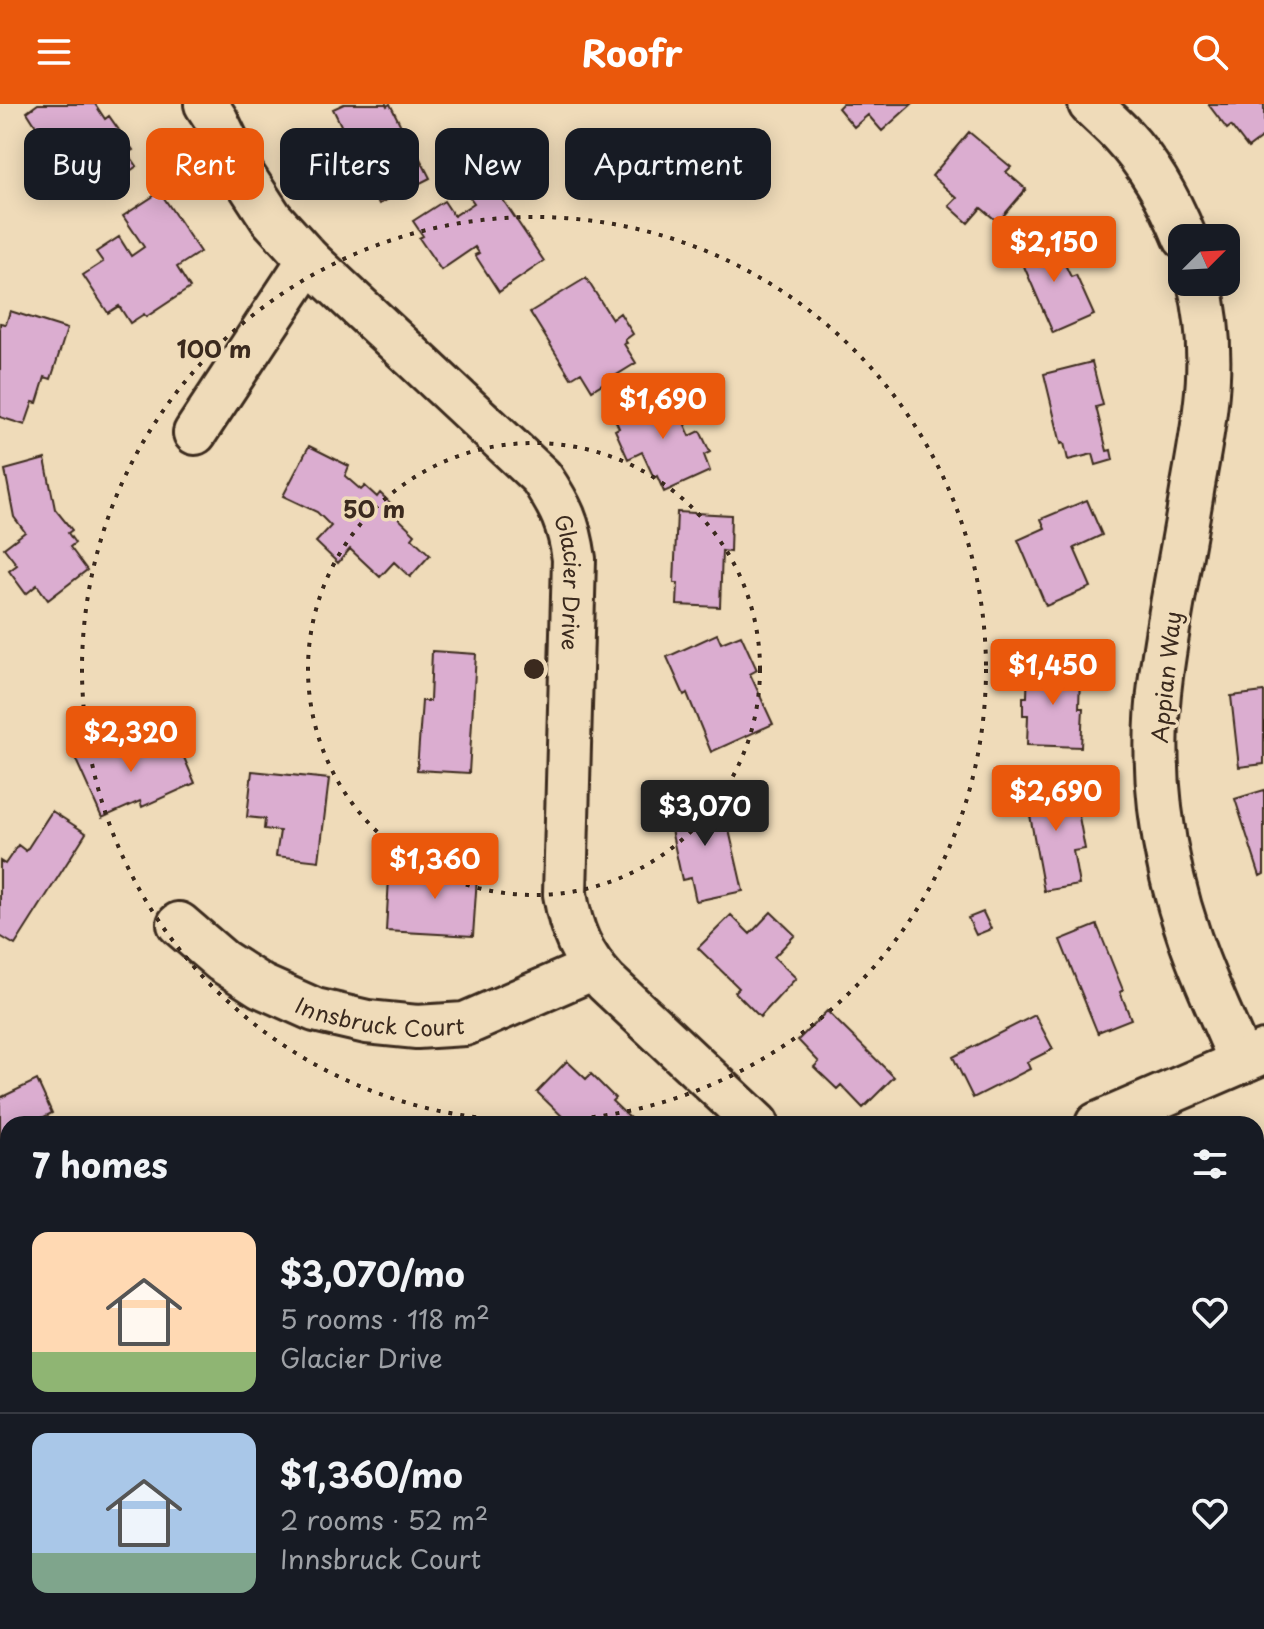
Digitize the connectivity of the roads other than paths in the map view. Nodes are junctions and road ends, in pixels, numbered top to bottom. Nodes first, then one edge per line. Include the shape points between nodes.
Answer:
1 (206, 104) edge
2 (1090, 104) edge
3 (1179, 224) edge
4 (309, 260) junction
5 (1202, 296) edge
6 (195, 433) dead end
7 (179, 924) dead end
8 (594, 968) junction
9 (1252, 1057) edge
10 (749, 1116) edge
11 (1116, 1116) edge

1 - 4 street, Glacier Drive via 271,218
2 - 3 street via 1156,180
4 - 6 street
4 - 8 street, Glacier Drive via 541,477 570,531 574,559 565,894 570,921
5 - 9 street, Appian Way via 1208,399 1161,678 1160,816 1190,941
7 - 8 street, Innsbruck Court via 261,986 315,1010 367,1022 465,1024
8 - 10 street, Glacier Drive
9 - 11 street

